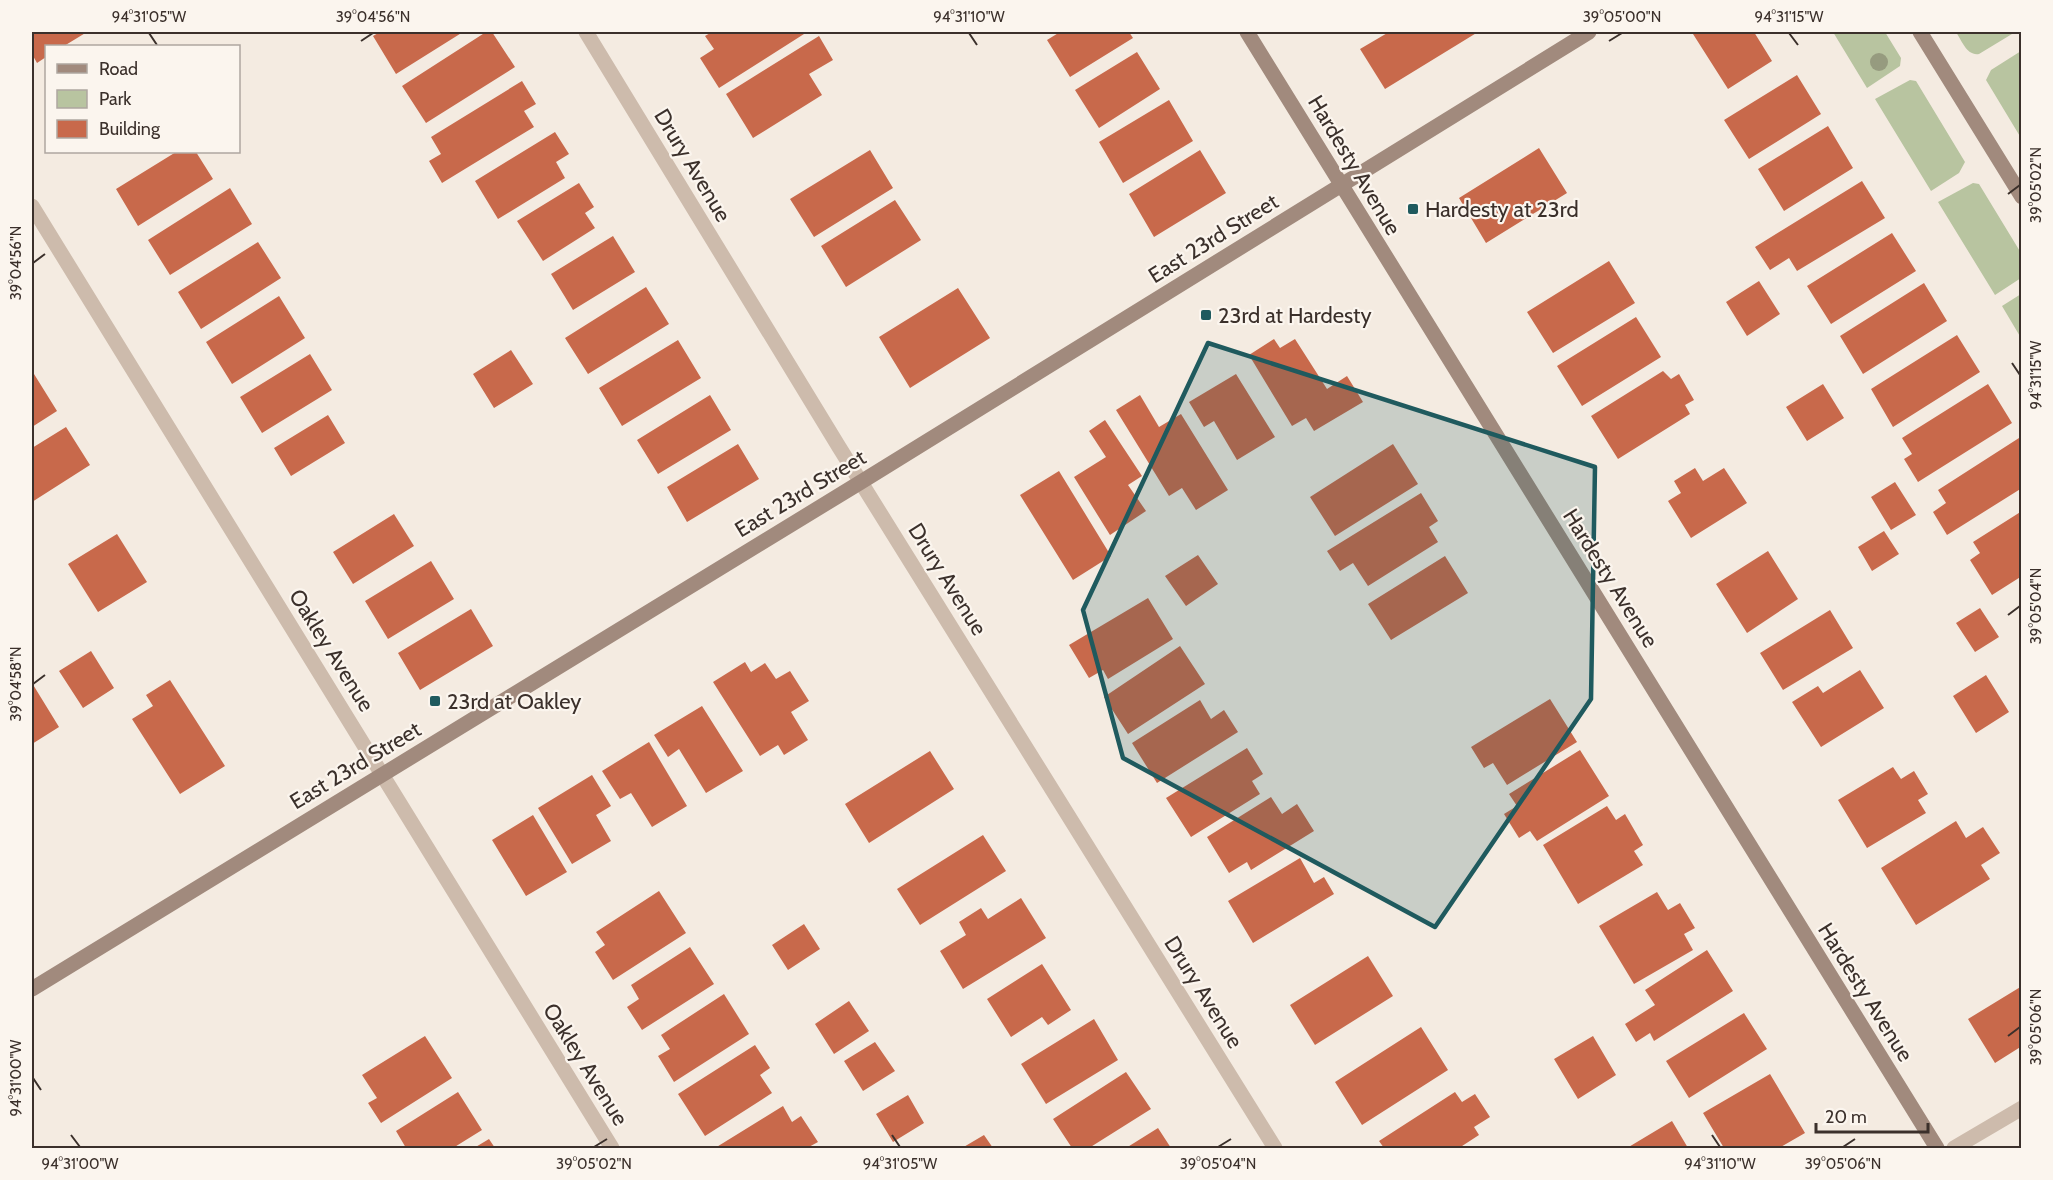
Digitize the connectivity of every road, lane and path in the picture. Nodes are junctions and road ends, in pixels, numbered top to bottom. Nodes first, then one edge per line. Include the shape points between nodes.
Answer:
1 (586, 32) edge
2 (1247, 32) edge
3 (1589, 32) edge
4 (1920, 32) edge
5 (1341, 186) junction
6 (2022, 197) edge
7 (32, 206) edge
8 (861, 482) junction
9 (382, 775) junction
10 (32, 989) edge
11 (2022, 1108) edge
12 (612, 1149) edge
13 (1275, 1149) edge
14 (1937, 1149) edge
15 (1954, 1149) edge

1 - 8 street, Drury Avenue
2 - 5 main road, Hardesty Avenue
3 - 5 main road, East 23rd Street
4 - 6 main road
5 - 8 main road, East 23rd Street
5 - 14 main road, Hardesty Avenue
7 - 9 street, Oakley Avenue
8 - 9 main road, East 23rd Street
8 - 13 street, Drury Avenue
9 - 10 main road, East 23rd Street
9 - 12 street, Oakley Avenue
11 - 15 street

